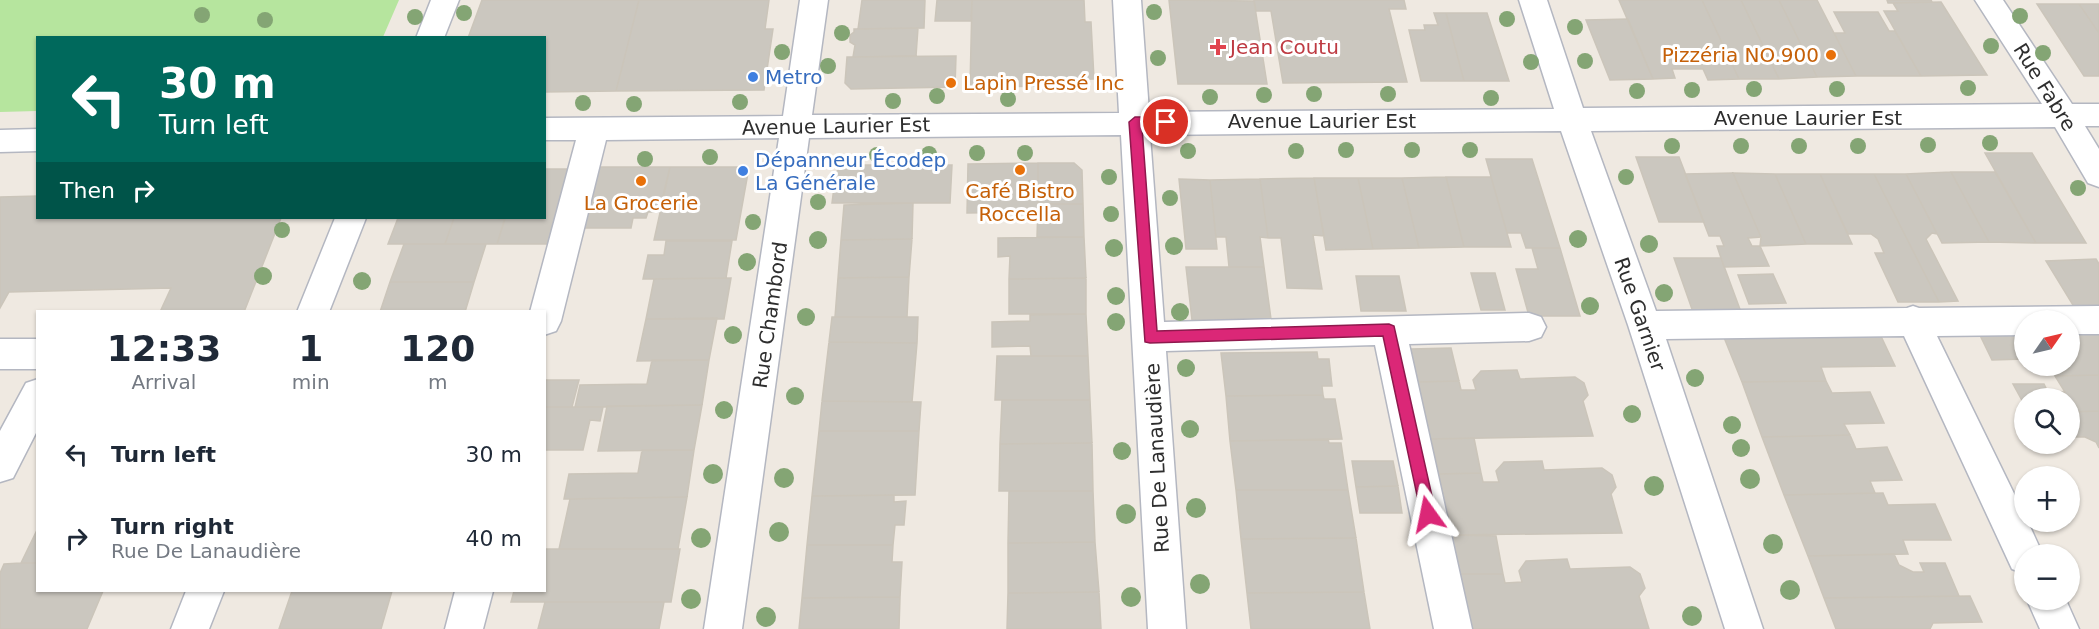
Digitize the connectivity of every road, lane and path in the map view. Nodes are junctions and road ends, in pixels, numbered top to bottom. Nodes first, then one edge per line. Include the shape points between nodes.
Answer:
1 (445, 0) edge
2 (814, 0) edge
3 (1127, 0) edge
4 (1533, 0) edge
5 (1989, 0) edge
6 (431, 36) edge
7 (2099, 115) edge
8 (2062, 116) junction
9 (1572, 120) junction
10 (1135, 122) junction
11 (796, 128) junction
12 (546, 129) edge
13 (594, 129) junction
14 (36, 140) edge
15 (0, 141) edge
16 (2099, 175) edge
17 (350, 219) edge
18 (314, 310) edge
19 (546, 313) edge
20 (1912, 320) junction
21 (2099, 320) edge
22 (1645, 325) junction
23 (1529, 327) dead end
24 (1389, 330) junction
25 (1150, 337) junction
26 (0, 354) edge
27 (36, 354) edge
28 (36, 398) edge
29 (0, 466) edge
30 (2019, 544) edge
31 (205, 592) edge
32 (474, 592) edge
33 (2051, 610) edge
34 (190, 629) edge
35 (464, 629) edge
36 (723, 629) edge
37 (1167, 629) edge
38 (1453, 629) edge
39 (1744, 629) edge
40 (2060, 629) edge

1 - 6 street
2 - 11 street, Rue Chambord
3 - 10 street, Rue De Lanaudière
4 - 9 street, Rue Garnier
5 - 8 street, Rue Fabre
7 - 8 street, Avenue Laurier Est
8 - 9 street, Avenue Laurier Est
8 - 16 street, Rue Fabre
9 - 10 street, Avenue Laurier Est
9 - 22 street, Rue Garnier
10 - 11 street, Avenue Laurier Est
10 - 25 street, Rue De Lanaudière
11 - 13 street, Avenue Laurier Est
11 - 36 street, Rue Chambord
12 - 13 street, Avenue Laurier Est
13 - 19 street
14 - 15 street
17 - 18 street
20 - 21 street
20 - 22 street
20 - 30 street
22 - 39 street, Rue Garnier
23 - 24 street
24 - 25 street
24 - 38 street
25 - 37 street, Rue De Lanaudière
26 - 27 street
28 - 29 street
31 - 34 street
32 - 35 street
33 - 40 street

